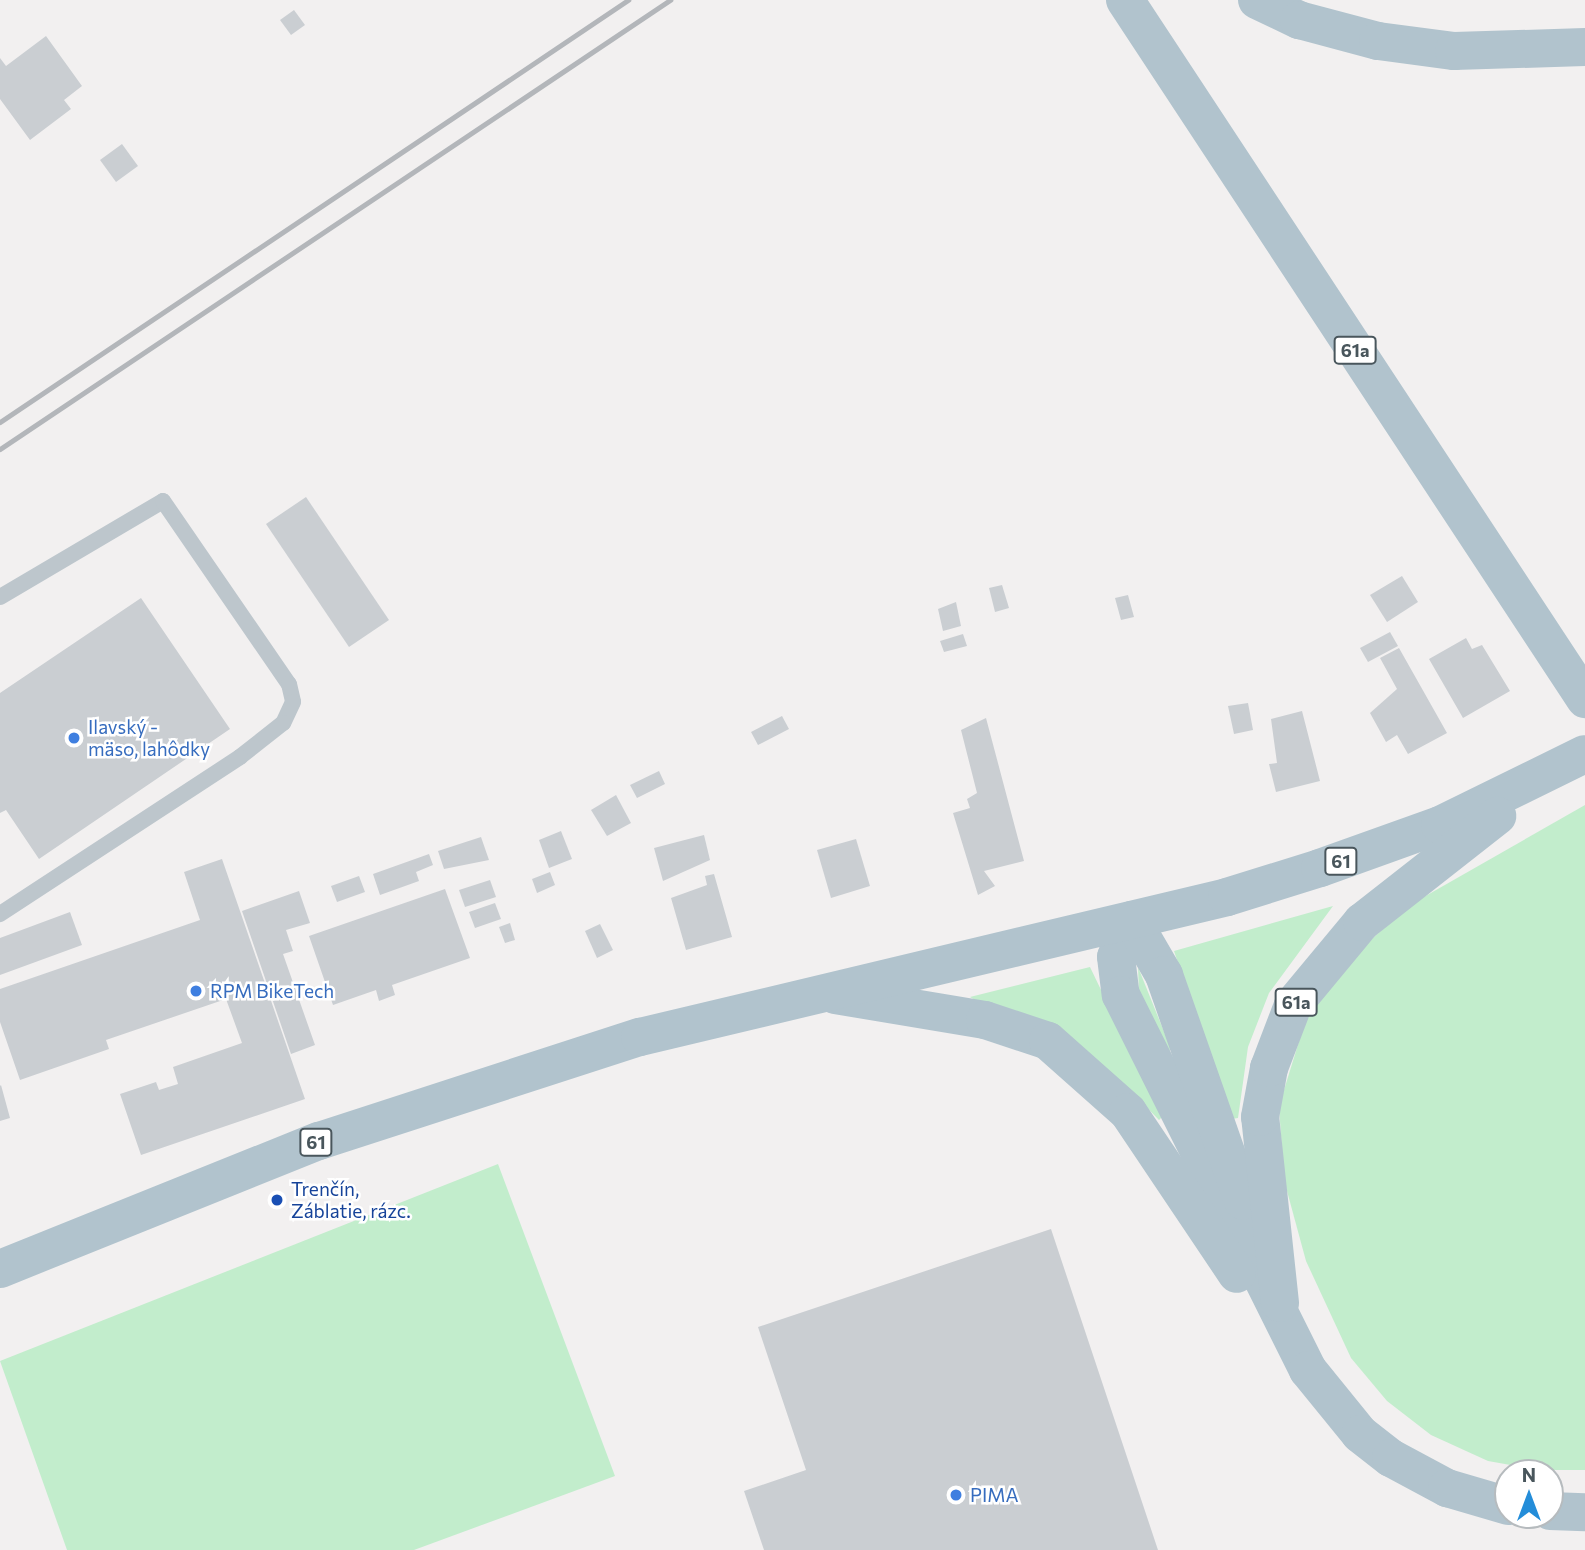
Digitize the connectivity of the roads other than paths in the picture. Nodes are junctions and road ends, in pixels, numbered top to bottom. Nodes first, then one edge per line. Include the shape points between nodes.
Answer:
1 (1125, 0) edge
2 (1257, 0) edge
3 (1585, 47) edge
4 (0, 597) edge
5 (1585, 699) edge
6 (1585, 754) edge
7 (1543, 779) junction
8 (0, 914) edge
9 (1132, 920) junction
10 (819, 992) junction
11 (0, 1269) edge
12 (1283, 1329) junction
13 (1494, 1502) edge
14 (1564, 1511) edge
15 (1585, 1512) edge

1 - 5 main road, 61a
2 - 3 main road via 1299,20 1378,41 1454,51
4 - 8 lane via 163,501 289,684 293,702 283,723 240,757
6 - 7 main road, 61
7 - 9 main road, 61 via 1320,868
7 - 12 main road, 61a via 1362,922 1293,1005 1269,1068 1260,1117
9 - 10 main road, 61
9 - 12 main road via 1116,957 1121,995
10 - 11 main road, 61 via 640,1037 319,1141
10 - 12 main road via 985,1020 1048,1041 1128,1112 1215,1248
12 - 13 main road via 1360,1434 1418,1476
14 - 15 main road

